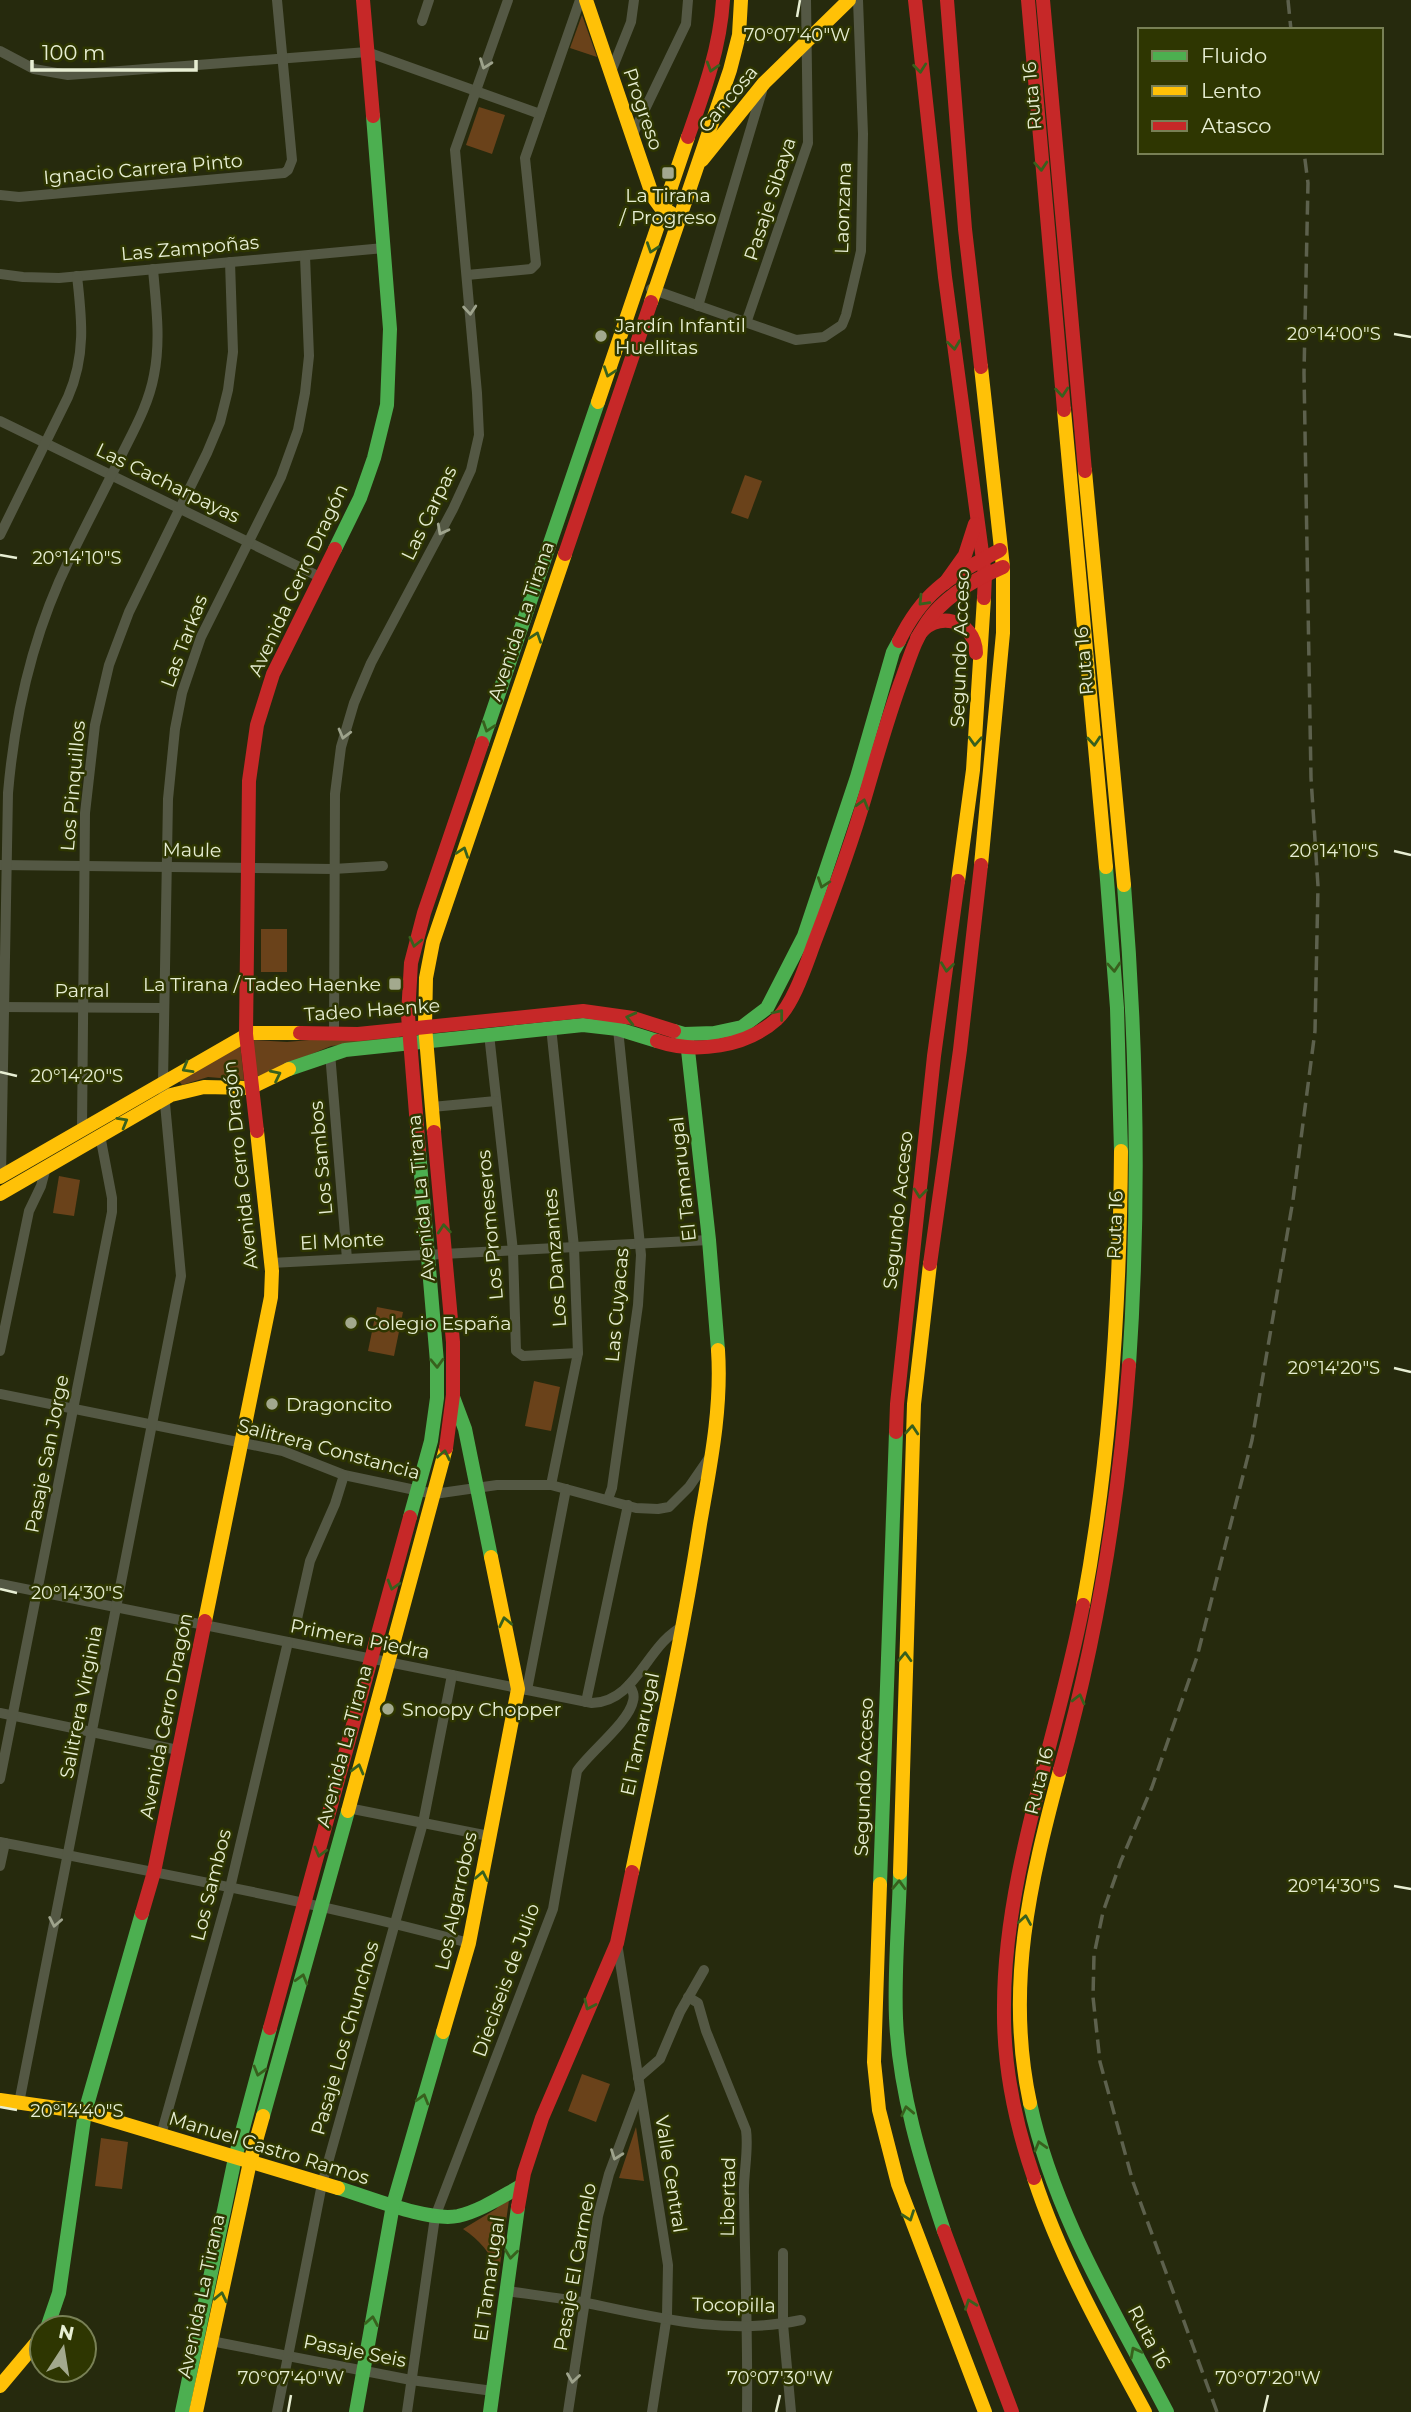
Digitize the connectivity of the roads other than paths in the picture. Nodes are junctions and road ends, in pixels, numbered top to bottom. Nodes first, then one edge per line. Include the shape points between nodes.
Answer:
1 (277, 0) edge
2 (363, 0) edge
3 (429, 0) edge
4 (508, 0) edge
5 (580, 0) edge
6 (586, 0) edge
7 (634, 0) edge
8 (688, 0) edge
9 (723, 0) edge
10 (741, 0) edge
11 (806, 0) edge
12 (849, 0) edge
13 (858, 0) edge
14 (915, 0) edge
15 (947, 0) edge
16 (1028, 0) edge
17 (1043, 0) edge
18 (422, 21) dead end
19 (806, 42) junction
20 (0, 51) edge
21 (367, 52) junction
22 (282, 58) junction
23 (610, 73) junction
24 (764, 83) junction
25 (475, 90) junction
26 (540, 114) junction
27 (632, 136) junction
28 (698, 165) junction
29 (0, 195) edge
30 (665, 211) junction
31 (681, 216) junction
32 (384, 248) junction
33 (305, 256) junction
34 (230, 262) junction
35 (153, 270) junction
36 (0, 274) edge
37 (467, 275) junction
38 (78, 276) junction
39 (639, 285) junction
40 (655, 290) junction
41 (698, 306) junction
42 (746, 323) junction
43 (0, 421) edge
44 (46, 443) junction
45 (112, 475) junction
46 (180, 509) junction
47 (976, 511) junction
48 (0, 535) edge
49 (248, 542) junction
50 (1000, 550) junction
51 (983, 559) junction
52 (1003, 567) junction
53 (985, 575) junction
54 (320, 577) junction
55 (945, 583) junction
56 (917, 638) junction
57 (978, 706) junction
58 (3, 865) edge
59 (84, 866) junction
60 (383, 866) dead end
61 (167, 867) junction
62 (247, 868) junction
63 (334, 869) junction
64 (2, 1007) edge
65 (83, 1007) junction
66 (164, 1008) junction
67 (551, 1027) junction
68 (408, 1028) junction
69 (618, 1029) junction
70 (246, 1034) junction
71 (425, 1034) junction
72 (489, 1034) junction
73 (334, 1035) junction
74 (686, 1040) junction
75 (410, 1043) junction
76 (330, 1053) junction
77 (163, 1082) junction
78 (250, 1088) junction
79 (164, 1099) junction
80 (496, 1101) junction
81 (432, 1107) junction
82 (82, 1129) junction
83 (100, 1135) junction
84 (46, 1167) junction
85 (1, 1176) edge
86 (0, 1194) edge
87 (709, 1240) junction
88 (641, 1244) junction
89 (573, 1247) junction
90 (513, 1251) junction
91 (446, 1254) junction
92 (429, 1255) junction
93 (347, 1259) junction
94 (271, 1263) junction
95 (0, 1351) edge
96 (578, 1353) junction
97 (0, 1394) edge
98 (453, 1395) junction
99 (75, 1409) junction
100 (153, 1425) junction
101 (242, 1443) junction
102 (710, 1457) junction
103 (344, 1475) junction
104 (551, 1485) junction
105 (478, 1488) junction
106 (566, 1489) junction
107 (427, 1493) junction
108 (608, 1499) junction
109 (628, 1505) junction
110 (0, 1584) edge
111 (38, 1592) junction
112 (117, 1608) junction
113 (297, 1619) dead end
114 (204, 1625) junction
115 (684, 1626) junction
116 (288, 1642) junction
117 (372, 1659) junction
118 (387, 1662) junction
119 (452, 1675) junction
120 (629, 1685) junction
121 (523, 1690) junction
122 (586, 1702) junction
123 (0, 1713) edge
124 (13, 1716) junction
125 (93, 1732) junction
126 (178, 1750) junction
127 (0, 1779) edge
128 (348, 1808) junction
129 (423, 1823) junction
130 (489, 1836) junction
131 (2, 1842) edge
132 (68, 1855) junction
133 (0, 1866) edge
134 (154, 1872) junction
135 (230, 1888) junction
136 (307, 1903) junction
137 (322, 1906) junction
138 (395, 1923) junction
139 (469, 1943) junction
140 (617, 1943) junction
141 (704, 1970) dead end
142 (688, 1997) junction
143 (638, 2078) junction
144 (640, 2091) junction
145 (0, 2100) edge
146 (19, 2102) junction
147 (85, 2112) junction
148 (160, 2135) junction
149 (243, 2160) junction
150 (322, 2184) junction
151 (521, 2186) junction
152 (393, 2206) junction
153 (435, 2217) junction
154 (783, 2253) dead end
155 (507, 2291) junction
156 (584, 2303) junction
157 (52, 2314) edge
158 (666, 2320) junction
159 (801, 2320) dead end
160 (783, 2324) junction
161 (747, 2327) junction
162 (211, 2341) junction
163 (28, 2353) edge
164 (288, 2356) junction
165 (363, 2370) junction
166 (411, 2380) junction
167 (0, 2386) edge
168 (493, 2391) junction
169 (182, 2412) edge
170 (196, 2412) edge
171 (277, 2412) edge
172 (356, 2412) edge
173 (407, 2412) edge
174 (490, 2412) edge
175 (568, 2412) edge
176 (652, 2412) edge
177 (747, 2412) edge
178 (790, 2412) edge
179 (985, 2412) edge
180 (1012, 2412) edge
181 (1146, 2412) edge
182 (1167, 2412) edge

1 - 22 street
2 - 21 main road, Avenida Cerro Dragón
3 - 18 street
4 -> 25 street, Las Carpas
5 - 26 street
6 - 23 main road, Progreso
7 - 23 street via 631,22
8 - 27 street via 686,24
9 -> 30 main road, Avenida La Tirana via 718,47
10 - 28 main road, Avenida La Tirana via 736,53
11 - 19 street, Pasaje Sibaya
12 - 19 main road, Cancosa
13 - 42 street, Laonzana via 861,251 846,315 833,332 807,341
14 -> 47 main road, Segundo Acceso via 941,250
15 - 50 main road, Segundo Acceso via 965,229
16 -> 181 main road, Ruta 16 via 1111,923 1121,1176 1114,1342 1101,1483 1075,1649 1010,1919 1004,2032 1014,2114 1036,2191
182 -> 17 main road, Ruta 16 via 1060,2204 1033,2117 1020,2032 1020,1965 1028,1905 1090,1652 1117,1487 1130,1342 1136,1176 1124,884
19 - 24 main road, Cancosa
19 - 42 street, Pasaje Sibaya via 808,143
20 - 22 street via 34,69 68,75
21 - 22 street
21 - 25 street
21 - 32 main road, Avenida Cerro Dragón
22 - 29 street, Ignacio Carrera Pinto via 292,160 288,170 279,175
23 - 27 main road, Progreso
24 - 28 main road, Cancosa
24 - 41 street
25 - 26 street
25 - 37 street, Las Carpas via 454,157
26 - 37 street via 525,159 536,264 531,269
27 - 30 main road, Progreso via 653,197
28 - 31 main road, Avenida La Tirana
30 - 31 main road
30 -> 39 main road, Avenida La Tirana
31 - 40 main road, Avenida La Tirana
32 - 33 street, Las Zampoñas
32 - 54 main road, Avenida Cerro Dragón via 390,348 383,423 360,498
33 - 34 street, Las Zampoñas
33 - 49 street, Las Tarkas via 310,338 302,412 286,465
34 - 35 street, Las Zampoñas
34 - 46 street, Los Pinquillos via 234,334 228,390 214,438
35 - 38 street, Las Zampoñas
35 - 45 street via 158,333 154,376 141,417
36 - 38 street, Las Zampoñas
37 -> 63 street, Las Carpas via 478,402 477,446 453,509 371,663 347,724 337,769
38 - 44 street via 80,361
39 - 40 street, Laonzana
39 -> 68 main road, Avenida La Tirana via 418,932 410,972
40 - 41 street, Laonzana
71 -> 40 main road, Avenida La Tirana via 426,978 438,924
41 - 42 street, Laonzana
43 - 44 street, Las Cacharpayas
44 - 45 street, Las Cacharpayas
44 - 48 street
45 - 46 street, Las Cacharpayas
45 - 58 street via 58,584 28,666 11,762
46 - 49 street, Las Cacharpayas
46 - 59 street, Los Pinquillos via 129,612 101,694 87,784
47 - 51 main road, Segundo Acceso
47 - 55 main road via 970,545
49 - 54 street, Las Cacharpayas
49 - 61 street, Las Tarkas via 201,637 182,693 169,775
50 - 51 main road
50 - 52 main road, Segundo Acceso
51 - 53 main road, Segundo Acceso
51 - 55 main road
52 - 53 main road
180 -> 52 main road, Segundo Acceso via 915,2144 900,2072 896,1995 913,1414 984,835 1003,633
53 - 56 main road via 938,608
53 - 57 main road, Segundo Acceso
54 - 62 main road, Avenida Cerro Dragón via 279,658 262,707 250,772
55 -> 74 main road via 918,606 893,652 858,777 809,923 767,1008 742,1027
56 - 57 main road via 926,625 940,622 954,622 971,632
74 -> 56 main road via 716,1046 758,1033 779,1017 799,983 850,849 890,710
57 -> 179 main road, Segundo Acceso via 897,1405 874,2043 880,2110 898,2185
58 - 59 street, Maule
58 - 64 street
59 - 61 street, Maule
59 - 65 street, Los Pinquillos
60 - 63 street, Maule
61 - 62 street, Maule
61 - 66 street, Las Tarkas
62 - 63 street, Maule
62 - 70 main road, Avenida Cerro Dragón
63 - 73 street, Las Carpas
64 - 65 street, Parral
64 - 85 street
65 - 66 street, Parral
65 - 82 street, Los Pinquillos
66 - 77 street, Las Tarkas
67 - 69 main road, Tadeo Haenke
67 - 72 main road, Tadeo Haenke
67 - 89 street, Los Danzantes
68 - 71 main road, Tadeo Haenke
68 - 73 main road, Tadeo Haenke
68 - 75 main road, Avenida La Tirana
69 - 74 main road, Tadeo Haenke via 672,1046
69 - 88 street, Las Cuyacas
70 - 73 main road, Tadeo Haenke
70 -> 77 main road
70 - 78 main road, Avenida Cerro Dragón
71 - 72 main road, Tadeo Haenke
74 -> 71 main road, Tadeo Haenke via 633,1018 583,1011
71 - 75 main road, Tadeo Haenke
71 - 81 main road, Avenida La Tirana
72 - 80 street, Los Promeseros
74 - 87 main road, El Tamarugal
75 - 76 main road, Tadeo Haenke
75 - 92 main road, Avenida La Tirana
78 -> 76 main road, Tadeo Haenke
76 - 93 street, Los Sambos
77 - 79 street, Las Tarkas
77 - 82 main road
78 - 79 main road, Tadeo Haenke via 193,1088
78 - 94 main road, Avenida Cerro Dragón
83 -> 79 main road, Tadeo Haenke
79 - 100 street, Salitrera Virginia via 181,1276
80 - 81 street
80 - 90 street, Los Promeseros
91 -> 81 main road, Avenida La Tirana
82 - 85 main road
83 - 84 main road, Tadeo Haenke
83 - 99 street, Pasaje San Jorge via 112,1212
84 - 86 main road, Tadeo Haenke
84 - 95 street via 29,1211
87 - 88 street, El Monte
87 - 102 main road, El Tamarugal via 720,1381
88 - 89 street, El Monte
88 - 108 street, Las Cuyacas via 637,1318
89 - 90 street, El Monte
89 - 96 street, Los Danzantes
90 - 91 street, El Monte
90 - 96 street, Los Promeseros via 516,1351 523,1356
91 - 92 street, El Monte
91 - 98 main road, Avenida La Tirana
92 - 93 street, El Monte
92 -> 107 main road, Avenida La Tirana via 437,1389
93 - 94 street, El Monte
94 - 101 main road, Avenida Cerro Dragón via 271,1297
96 - 104 street, Los Danzantes
97 - 99 street, Salitrera Constancia
98 - 105 main road, Los Algarrobos
107 -> 98 main road, Avenida La Tirana via 447,1444
99 - 100 street, Salitrera Constancia
99 - 111 street, Pasaje San Jorge
100 - 101 street, Salitrera Constancia
100 - 112 street, Salitrera Virginia
101 - 103 street, Salitrera Constancia via 295,1454
101 - 114 main road, Avenida Cerro Dragón
102 - 109 street, Salitrera Constancia via 669,1507
102 - 115 main road, El Tamarugal
103 - 107 street, Salitrera Constancia
103 - 113 street via 310,1561
104 - 105 street, Salitrera Constancia
104 - 106 street, Salitrera Constancia
105 - 107 street, Salitrera Constancia
121 -> 105 main road, Los Algarrobos
106 - 108 street, Salitrera Constancia
106 - 121 street
107 -> 117 main road, Avenida La Tirana
107 - 118 main road, Avenida La Tirana
108 - 109 street, Salitrera Constancia
109 - 122 street
110 - 111 street, Primera Piedra
111 - 112 street, Primera Piedra
111 - 124 street, Pasaje San Jorge
112 - 114 street, Primera Piedra
112 - 125 street, Salitrera Virginia
114 - 116 street, Primera Piedra
114 - 126 main road, Avenida Cerro Dragón
115 - 120 street, Primera Piedra via 663,1639
115 - 140 main road, El Tamarugal
116 - 117 street, Primera Piedra
116 - 135 street, Los Sambos
117 - 118 street, Primera Piedra
117 -> 136 main road, Avenida La Tirana
118 - 119 street, Primera Piedra
128 -> 118 main road, Avenida La Tirana
119 - 121 street, Primera Piedra
119 - 129 street, Pasaje Los Chunchos
120 - 122 street, Primera Piedra via 610,1699
120 - 153 street, Dieciseis de Julio via 632,1705 577,1771 553,1909
121 - 122 street, Primera Piedra
121 - 130 main road, Los Algarrobos
123 - 124 street
124 - 125 street
124 - 127 street, Pasaje San Jorge
125 - 126 street
125 - 132 street, Salitrera Virginia
126 - 134 main road, Avenida Cerro Dragón
128 - 129 street
128 - 137 main road, Avenida La Tirana
129 - 130 street
129 - 138 street, Pasaje Los Chunchos
139 -> 130 main road, Los Algarrobos
131 - 132 street
131 - 133 street
132 - 134 street
132 -> 146 street, Salitrera Virginia
134 - 135 street
134 - 147 main road, Avenida Cerro Dragón
135 - 136 street
135 - 148 street, Los Sambos
136 - 137 street
136 -> 149 main road, Avenida La Tirana
137 - 138 street
149 -> 137 main road, Avenida La Tirana
138 - 139 street
138 - 150 street, Pasaje Los Chunchos
152 -> 139 main road, Los Algarrobos
140 - 143 street, Valle Central
140 -> 151 main road, El Tamarugal via 542,2118
141 - 142 street
142 - 143 street via 660,2059
142 - 161 street, Libertad via 698,2003 746,2130
143 - 144 street, Valle Central
144 -> 156 street, Pasaje El Carmelo via 601,2202
144 - 158 street, Valle Central via 668,2264
145 - 146 main road, Manuel Castro Ramos
146 - 147 main road, Manuel Castro Ramos
147 - 148 main road, Manuel Castro Ramos
147 - 157 main road, Avenida Cerro Dragón via 59,2293
148 - 149 main road, Manuel Castro Ramos
149 - 150 main road, Manuel Castro Ramos
162 -> 149 main road, Avenida La Tirana
149 - 169 main road, Avenida La Tirana
150 - 152 main road, Manuel Castro Ramos
150 - 164 street, Pasaje Los Chunchos
151 - 153 main road, Manuel Castro Ramos via 476,2210
151 -> 155 main road, El Tamarugal
152 - 153 main road, Manuel Castro Ramos
165 -> 152 main road, Los Algarrobos
153 - 166 street, Dieciseis de Julio
154 - 160 street
155 - 156 street, Tocopilla
155 - 168 main road, El Tamarugal
156 - 158 street, Tocopilla
156 -> 175 street, Pasaje El Carmelo
158 - 161 street, Tocopilla
158 - 176 street, Valle Central
159 - 160 street, Tocopilla
160 - 161 street, Tocopilla
160 - 178 street
161 - 177 street, Libertad
162 - 164 street, Pasaje Seis
162 - 170 main road, Avenida La Tirana
163 - 167 main road
164 - 165 street, Pasaje Seis
164 - 171 street, Pasaje Los Chunchos
165 - 166 street, Pasaje Seis
165 - 172 main road, Los Algarrobos
166 - 168 street, Pasaje Seis
166 - 173 street, Dieciseis de Julio
168 - 174 main road, El Tamarugal

